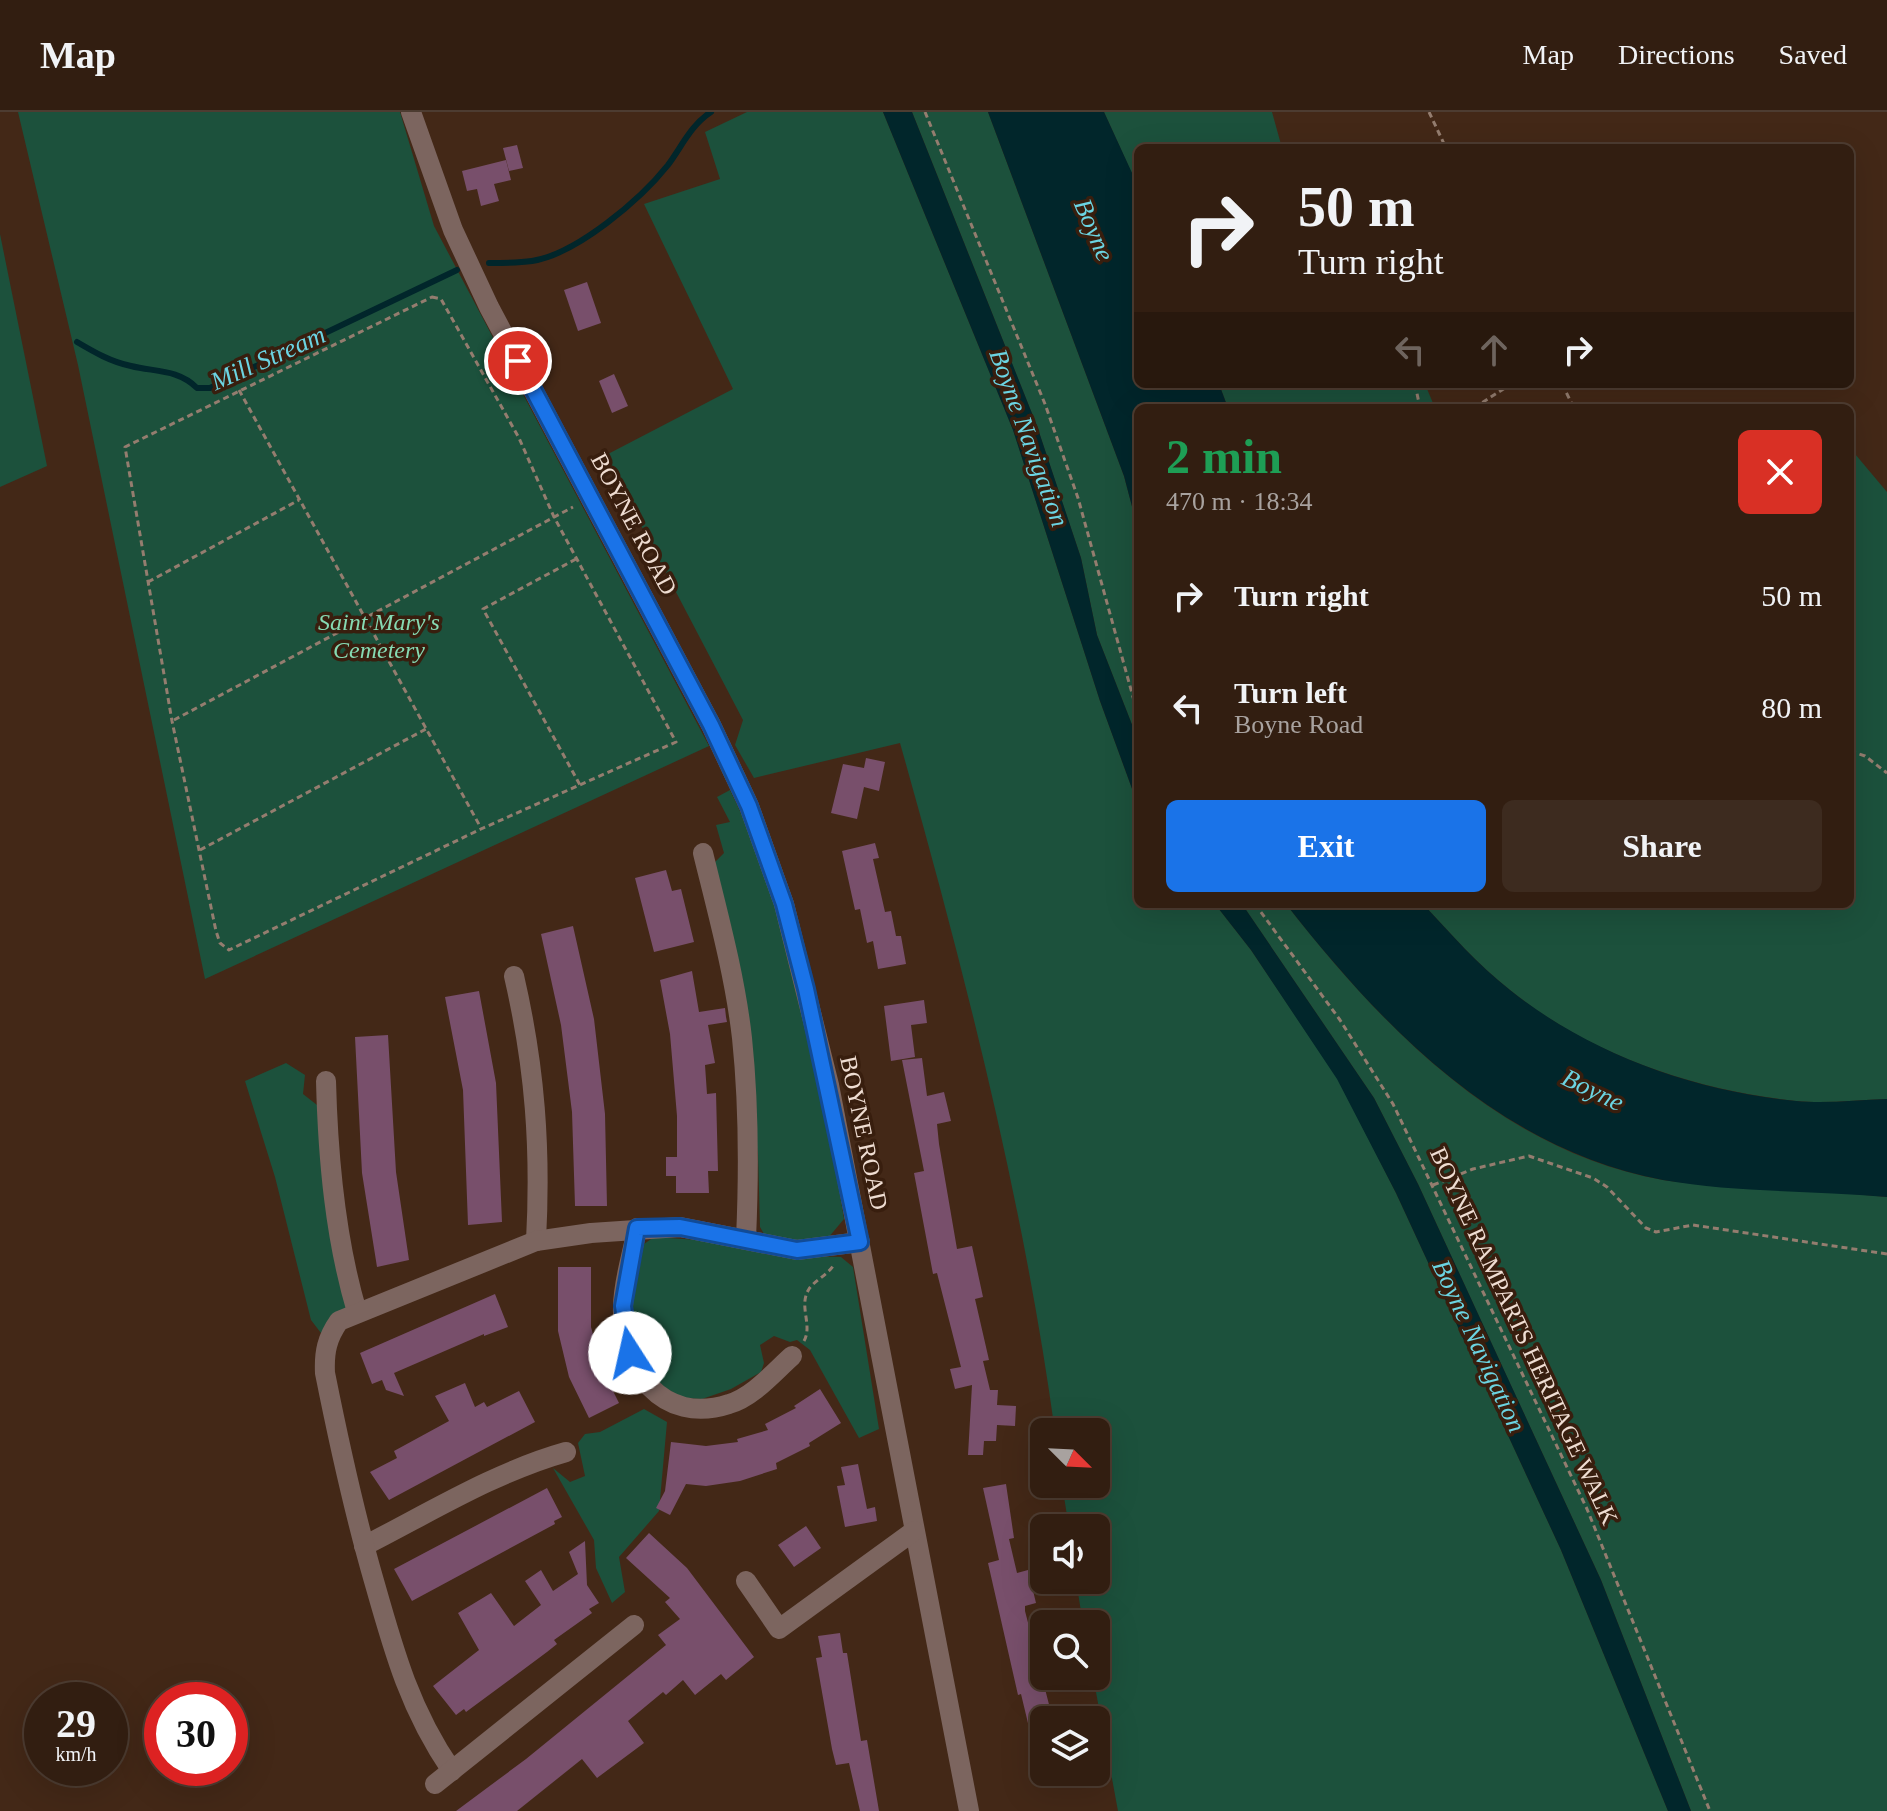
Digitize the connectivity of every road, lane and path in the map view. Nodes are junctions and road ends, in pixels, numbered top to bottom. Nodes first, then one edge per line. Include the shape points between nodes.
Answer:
1 (411, 112) edge
2 (925, 112) edge
3 (1429, 112) edge
4 (1444, 144) edge
5 (1505, 388) edge
6 (239, 390) junction
7 (1480, 404) edge
8 (590, 498) junction
9 (299, 500) junction
10 (554, 517) junction
11 (576, 559) junction
12 (148, 582) junction
13 (364, 619) junction
14 (1134, 700) edge
15 (172, 721) junction
16 (426, 729) junction
17 (1854, 752) edge
18 (1887, 773) edge
19 (580, 785) junction
20 (481, 829) junction
21 (199, 851) junction
22 (703, 853) dead end
23 (1258, 908) edge
24 (514, 976) dead end
25 (326, 1081) dead end
26 (1433, 1185) junction
27 (637, 1228) junction
28 (746, 1239) junction
29 (536, 1241) junction
30 (852, 1243) junction
31 (1887, 1254) edge
32 (357, 1312) junction
33 (792, 1356) joint
34 (566, 1452) dead end
35 (914, 1531) junction
36 (364, 1546) junction
37 (746, 1581) dead end
38 (634, 1625) dead end
39 (452, 1771) junction
40 (435, 1784) dead end
41 (969, 1811) edge
42 (1710, 1811) edge

1 - 8 street, BOYNE ROAD via 453,230
2 - 14 path via 1054,430
3 - 4 path
5 - 7 path
6 - 9 path
6 - 10 path via 420,301 441,299 519,438
6 - 12 path via 125,447
8 - 10 path
8 - 30 street, BOYNE ROAD via 711,725 749,806 784,904 806,989
9 - 12 path
9 - 13 path
10 - 11 path
10 - 13 path
11 - 19 path via 483,609
11 - 19 path via 676,742
12 - 15 path
13 - 15 path
13 - 16 path
15 - 21 path
16 - 20 path
16 - 21 path
17 - 18 path
19 - 20 path
20 - 21 path via 229,950 216,931
22 - 28 street via 741,1036 749,1175
23 - 26 path, BOYNE RAMPARTS HERITAGE WALK via 1370,1065
24 - 29 street via 536,1094
25 - 32 street via 332,1181
26 - 31 path via 1529,1156 1593,1178 1656,1232 1693,1225
26 - 42 path, BOYNE RAMPARTS HERITAGE WALK via 1587,1509
27 - 28 street via 680,1227
27 - 29 street
27 - 33 street via 623,1306 630,1353 653,1393 688,1407 731,1404
28 - 30 street via 797,1250
29 - 32 street
30 - 33 path via 810,1286 803,1312 808,1335
30 - 35 street, BOYNE ROAD
32 - 36 street via 339,1321 324,1353 350,1499
34 - 36 street via 498,1478
35 - 37 street via 779,1629
35 - 41 street, BOYNE ROAD
36 - 39 street via 410,1700
38 - 39 street
39 - 40 street

